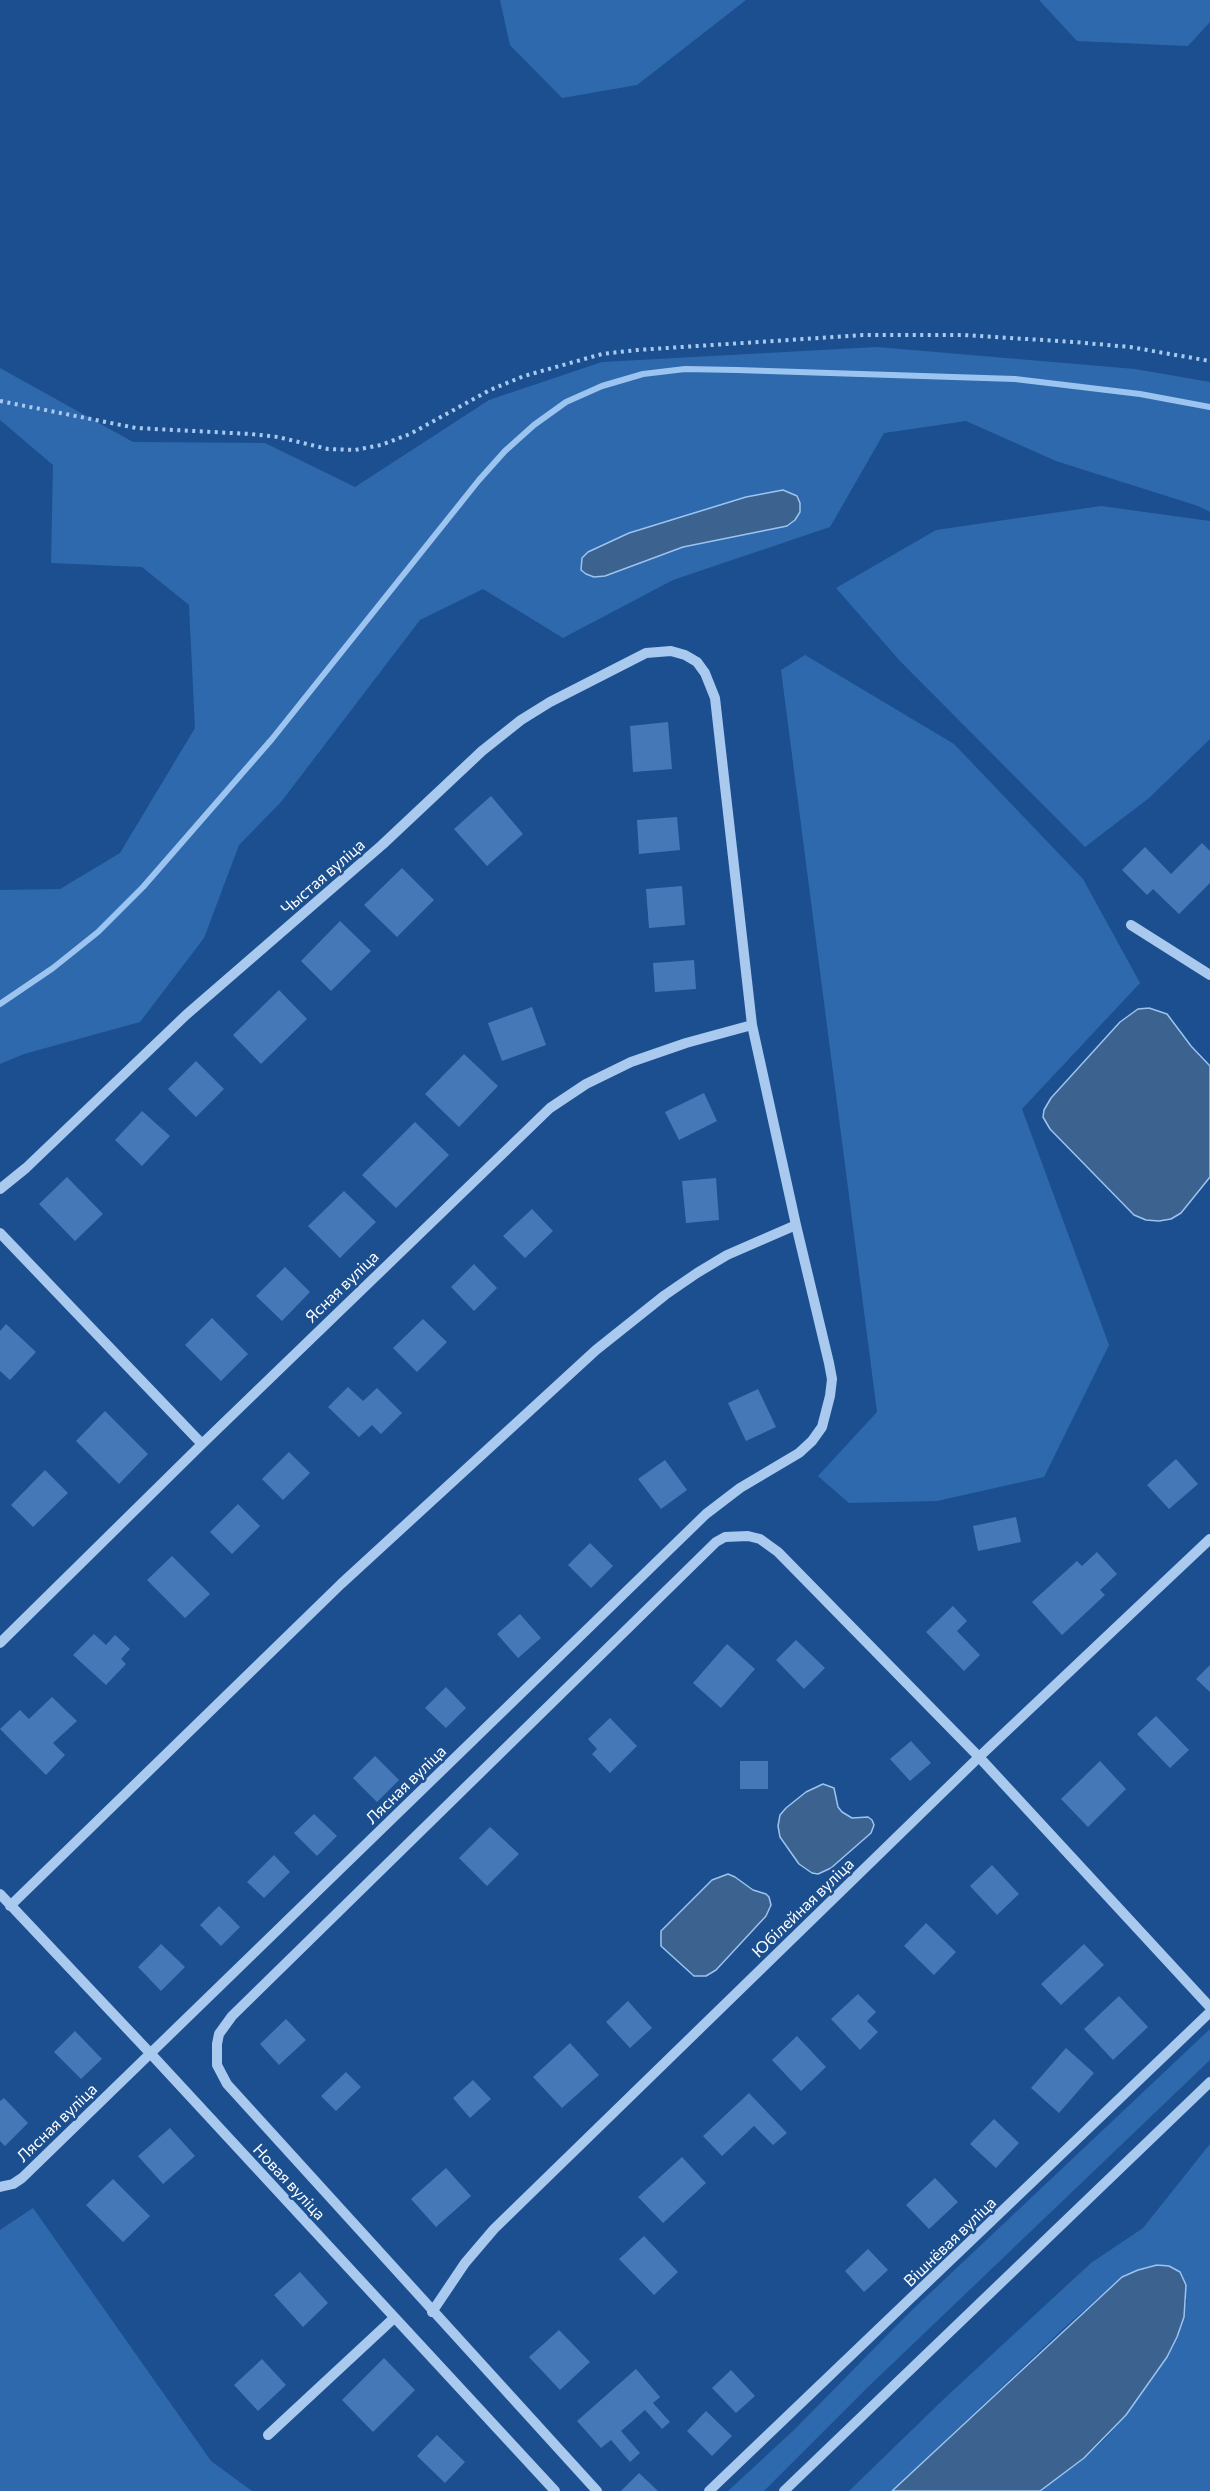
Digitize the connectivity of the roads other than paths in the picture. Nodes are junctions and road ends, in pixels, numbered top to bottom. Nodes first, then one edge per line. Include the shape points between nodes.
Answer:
1 (1131, 926) dead end
2 (1210, 975) edge
3 (752, 1025) junction
4 (0, 1189) edge
5 (796, 1225) junction
6 (0, 1233) edge
7 (202, 1444) junction
8 (1210, 1539) edge
9 (0, 1643) edge
10 (979, 1757) junction
11 (0, 1894) edge
12 (10, 1906) junction
13 (1210, 2007) edge
14 (1210, 2012) edge
15 (151, 2054) junction
16 (1210, 2082) edge
17 (0, 2187) edge
18 (432, 2312) junction
19 (394, 2318) junction
20 (268, 2435) dead end
21 (555, 2491) edge
22 (597, 2491) edge
23 (709, 2491) edge
24 (784, 2491) edge

1 - 2 street
3 - 4 street, Чыстая вуліца via 711,684 697,662 685,654 646,653 550,702 482,751 382,845 186,1015
3 - 5 street
3 - 7 street, Ясная вуліца via 631,1062 586,1084 550,1108
5 - 12 street via 727,1255 697,1273 580,1364 341,1584
5 - 15 street, Лясная вуліца via 832,1379 827,1412 812,1441 706,1514
6 - 7 street
7 - 9 street, Ясная вуліца
8 - 10 street, Юбілейная вуліца
10 - 13 street
10 - 18 street, Юбілейная вуліца via 494,2229 458,2271
10 - 18 street via 778,1552 760,1539 725,1537 709,1548 232,2016 217,2044 217,2065 226,2084
11 - 12 street, Новая вуліца
12 - 15 street, Новая вуліца
14 - 23 street, Вішнёвая вуліца
15 - 17 street, Лясная вуліца via 22,2178
15 - 19 street, Новая вуліца
16 - 24 street
18 - 22 street
19 - 20 street
19 - 21 street, Новая вуліца

